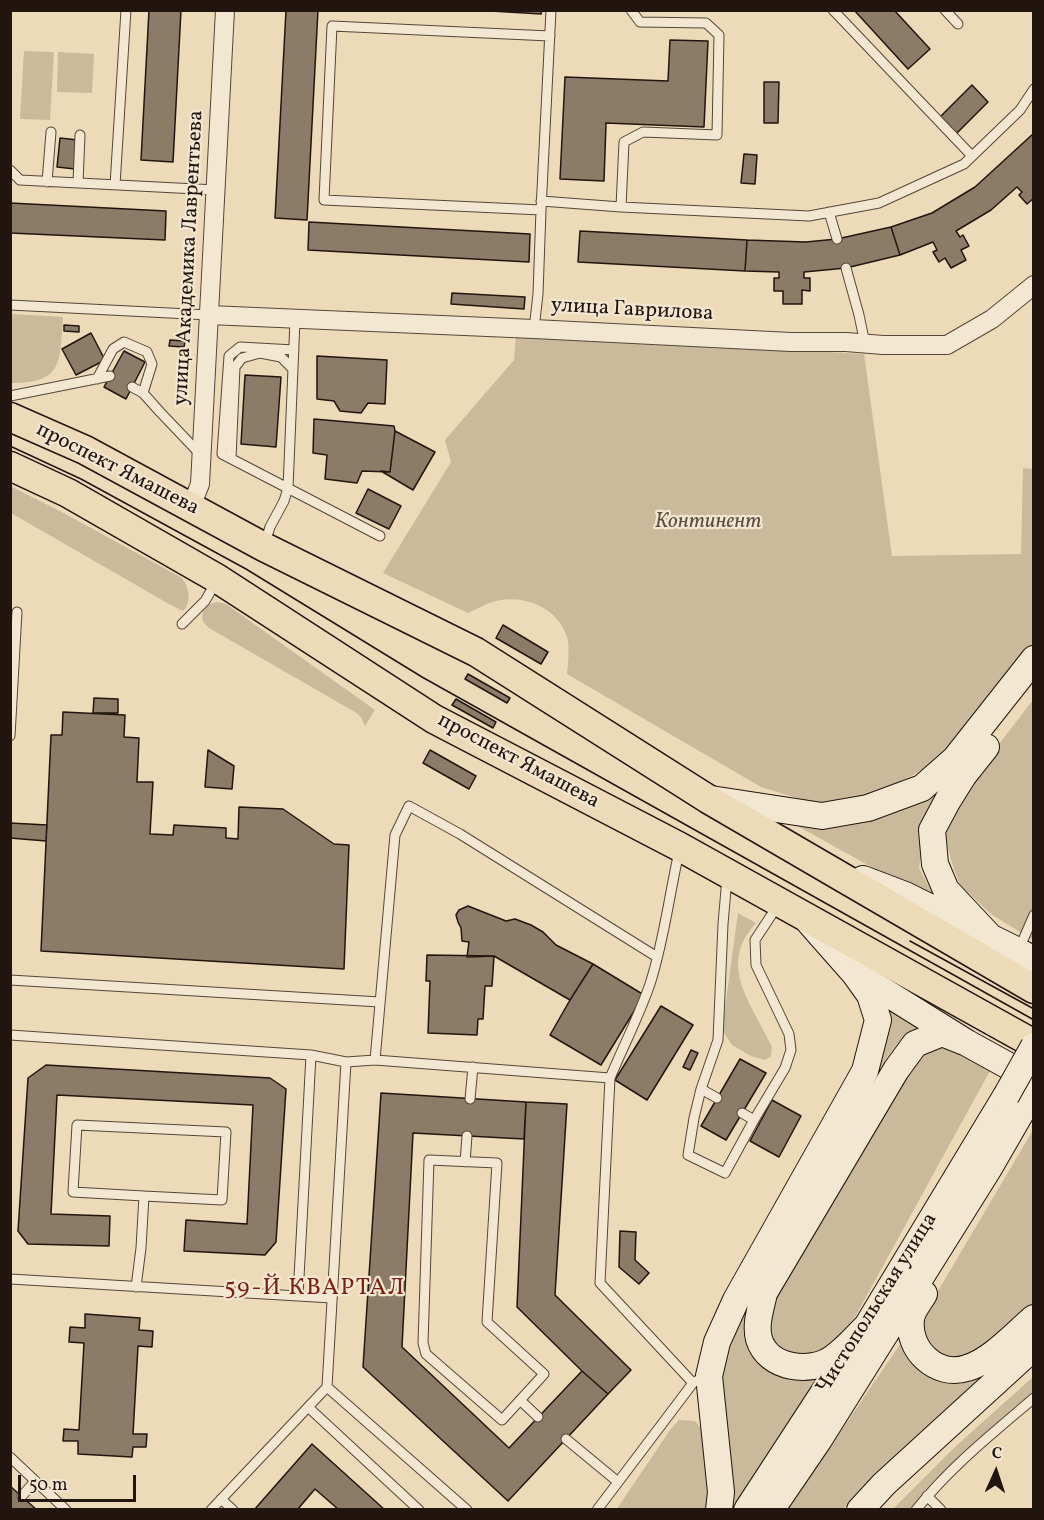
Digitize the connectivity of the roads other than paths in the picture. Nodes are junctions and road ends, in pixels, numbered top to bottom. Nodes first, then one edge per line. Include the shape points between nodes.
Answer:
1 (126, 10) edge
2 (225, 10) edge
3 (551, 10) edge
4 (631, 10) edge
5 (833, 10) edge
6 (945, 10) edge
7 (958, 24) dead end
8 (550, 36) junction
9 (1034, 89) edge
10 (51, 132) dead end
11 (80, 135) dead end
12 (972, 156) junction
13 (10, 170) edge
14 (47, 182) junction
15 (78, 183) junction
16 (115, 185) junction
17 (216, 190) junction
18 (541, 205) junction
19 (621, 207) junction
20 (829, 212) junction
21 (837, 239) dead end
22 (846, 268) dead end
23 (1034, 285) edge
24 (10, 305) edge
25 (209, 315) junction
26 (295, 320) junction
27 (534, 329) junction
28 (865, 344) junction
29 (294, 350) junction
30 (293, 369) junction
31 (110, 376) dead end
32 (97, 379) junction
33 (132, 387) dead end
34 (143, 393) junction
35 (10, 396) edge
36 (10, 417) edge
37 (202, 456) junction
38 (231, 459) junction
39 (10, 466) edge
40 (288, 488) junction
41 (191, 507) junction
42 (380, 536) dead end
43 (264, 547) junction
44 (218, 579) junction
45 (17, 612) dead end
46 (182, 624) dead end
47 (1034, 659) edge
48 (1034, 687) edge
49 (10, 736) edge
50 (708, 798) junction
51 (680, 847) junction
52 (803, 855) junction
53 (728, 873) junction
54 (780, 902) junction
55 (1034, 915) edge
56 (804, 916) junction
57 (991, 938) junction
58 (1026, 956) edge
59 (657, 957) junction
60 (855, 974) junction
61 (10, 980) edge
62 (1034, 989) edge
63 (380, 1002) junction
64 (10, 1035) edge
65 (967, 1043) junction
66 (1034, 1045) edge
67 (311, 1055) junction
68 (375, 1060) junction
69 (346, 1062) junction
70 (473, 1067) junction
71 (610, 1078) junction
72 (1034, 1080) edge
73 (701, 1089) junction
74 (1021, 1097) edge
75 (717, 1098) dead end
76 (470, 1099) dead end
77 (742, 1113) dead end
78 (754, 1120) junction
79 (467, 1136) dead end
80 (465, 1162) junction
81 (989, 1168) junction
82 (144, 1196) junction
83 (10, 1279) edge
84 (136, 1287) junction
85 (298, 1296) junction
86 (332, 1298) junction
87 (1034, 1318) edge
88 (867, 1326) junction
89 (1034, 1347) edge
90 (701, 1379) junction
91 (327, 1387) junction
92 (1034, 1398) edge
93 (520, 1400) junction
94 (308, 1407) junction
95 (538, 1417) dead end
96 (566, 1439) dead end
97 (10, 1457) edge
98 (35, 1480) junction
99 (618, 1482) junction
100 (22, 1496) dead end
101 (927, 1496) junction
102 (221, 1499) junction
103 (66, 1509) edge
104 (211, 1509) edge
105 (233, 1509) edge
106 (419, 1509) edge
107 (466, 1509) edge
108 (597, 1509) edge
109 (719, 1509) edge
110 (747, 1509) edge
111 (771, 1509) edge
112 (860, 1509) edge
113 (916, 1509) edge
114 (941, 1509) edge

1 - 16 lane
2 - 17 street, улица Академика Лаврентьева
3 - 8 lane
4 - 19 lane via 640,22 706,23 719,35 717,135 643,132 624,142
5 - 12 lane
6 - 7 lane
8 - 18 lane
8 - 18 lane via 332,26 324,200
9 - 12 lane via 1020,110
10 - 14 lane
11 - 15 lane
12 - 20 lane via 964,164 879,203
13 - 14 lane via 20,180
14 - 15 lane
15 - 16 lane
16 - 17 lane
17 - 25 street, улица Академика Лаврентьева
18 - 19 lane
18 - 27 lane
19 - 20 lane via 809,216
20 - 21 lane
22 - 28 lane
23 - 28 street, улица Гаврилова via 992,319 947,345
24 - 25 lane
25 - 26 street, улица Гаврилова
25 - 37 street, улица Академика Лаврентьева
26 - 27 street, улица Гаврилова
26 - 29 lane
27 - 28 street, улица Гаврилова
29 - 30 lane
29 - 38 lane via 240,347 229,356 222,454
30 - 38 lane via 281,357 260,353 242,357 235,367
30 - 40 lane
31 - 32 lane
32 - 34 lane via 113,350 124,342 147,352 152,364
32 - 35 lane
33 - 34 lane
34 - 37 lane
36 - 41 main road, проспект Ямашева via 85,450
37 - 41 street, улица Академика Лаврентьева via 200,484
38 - 40 lane
39 - 44 main road, проспект Ямашева via 68,493
40 - 42 lane
40 - 43 lane
41 - 43 main road, проспект Ямашева
43 - 50 main road, проспект Ямашева via 476,652
44 - 46 lane via 206,601
44 - 51 main road, проспект Ямашева via 434,719
45 - 49 lane
47 - 50 main road via 955,759 922,788 868,808 822,816
48 - 57 main road via 963,776 932,830 935,864 946,890
50 - 52 main road, проспект Ямашева
51 - 53 main road, проспект Ямашева
51 - 59 lane
52 - 57 main road via 905,895
52 - 62 main road, проспект Ямашева
53 - 54 main road, проспект Ямашева
53 - 73 lane via 718,1040
54 - 56 main road, проспект Ямашева
54 - 78 lane via 755,940 756,965 789,1034 791,1050 785,1068
55 - 58 lane
56 - 60 main road
56 - 66 main road, проспект Ямашева
57 - 58 main road
59 - 63 lane via 409,806 395,835
59 - 71 lane
60 - 65 main road
60 - 90 main road via 870,995 878,1020 865,1071 736,1300
61 - 63 lane
63 - 68 lane
64 - 67 lane
65 - 72 main road
65 - 88 main road via 942,1033 915,1044 764,1293 758,1321 759,1339 768,1355 800,1367 833,1358
66 - 74 main road, bridge
67 - 69 lane
67 - 85 lane
68 - 69 lane
68 - 70 lane
69 - 86 lane
70 - 71 lane
70 - 76 lane
71 - 90 lane via 600,1283
73 - 75 lane
73 - 78 lane via 688,1155 725,1173
74 - 81 main road, Чистопольская улица
74 - 88 main road, Чистопольская улица
77 - 78 lane
79 - 80 lane
80 - 93 lane via 497,1163 487,1322 544,1374
80 - 93 lane via 429,1160 423,1343 426,1354 502,1420
81 - 87 main road via 911,1317 912,1335 917,1349 938,1368 966,1369 989,1357
81 - 111 main road, Чистопольская улица
82 - 82 lane via 73,1192 77,1125 226,1132 222,1200
82 - 84 lane
83 - 84 lane
84 - 85 lane
85 - 86 lane
86 - 91 lane
88 - 110 main road, Чистопольская улица
89 - 112 main road
90 - 99 lane
90 - 109 main road via 721,1492
91 - 94 lane
91 - 107 lane
92 - 101 lane
93 - 95 lane
94 - 102 lane
94 - 106 lane
96 - 99 lane
97 - 98 lane
98 - 100 lane
98 - 103 lane
99 - 108 lane
101 - 113 lane
101 - 114 lane
102 - 104 lane
102 - 105 lane

